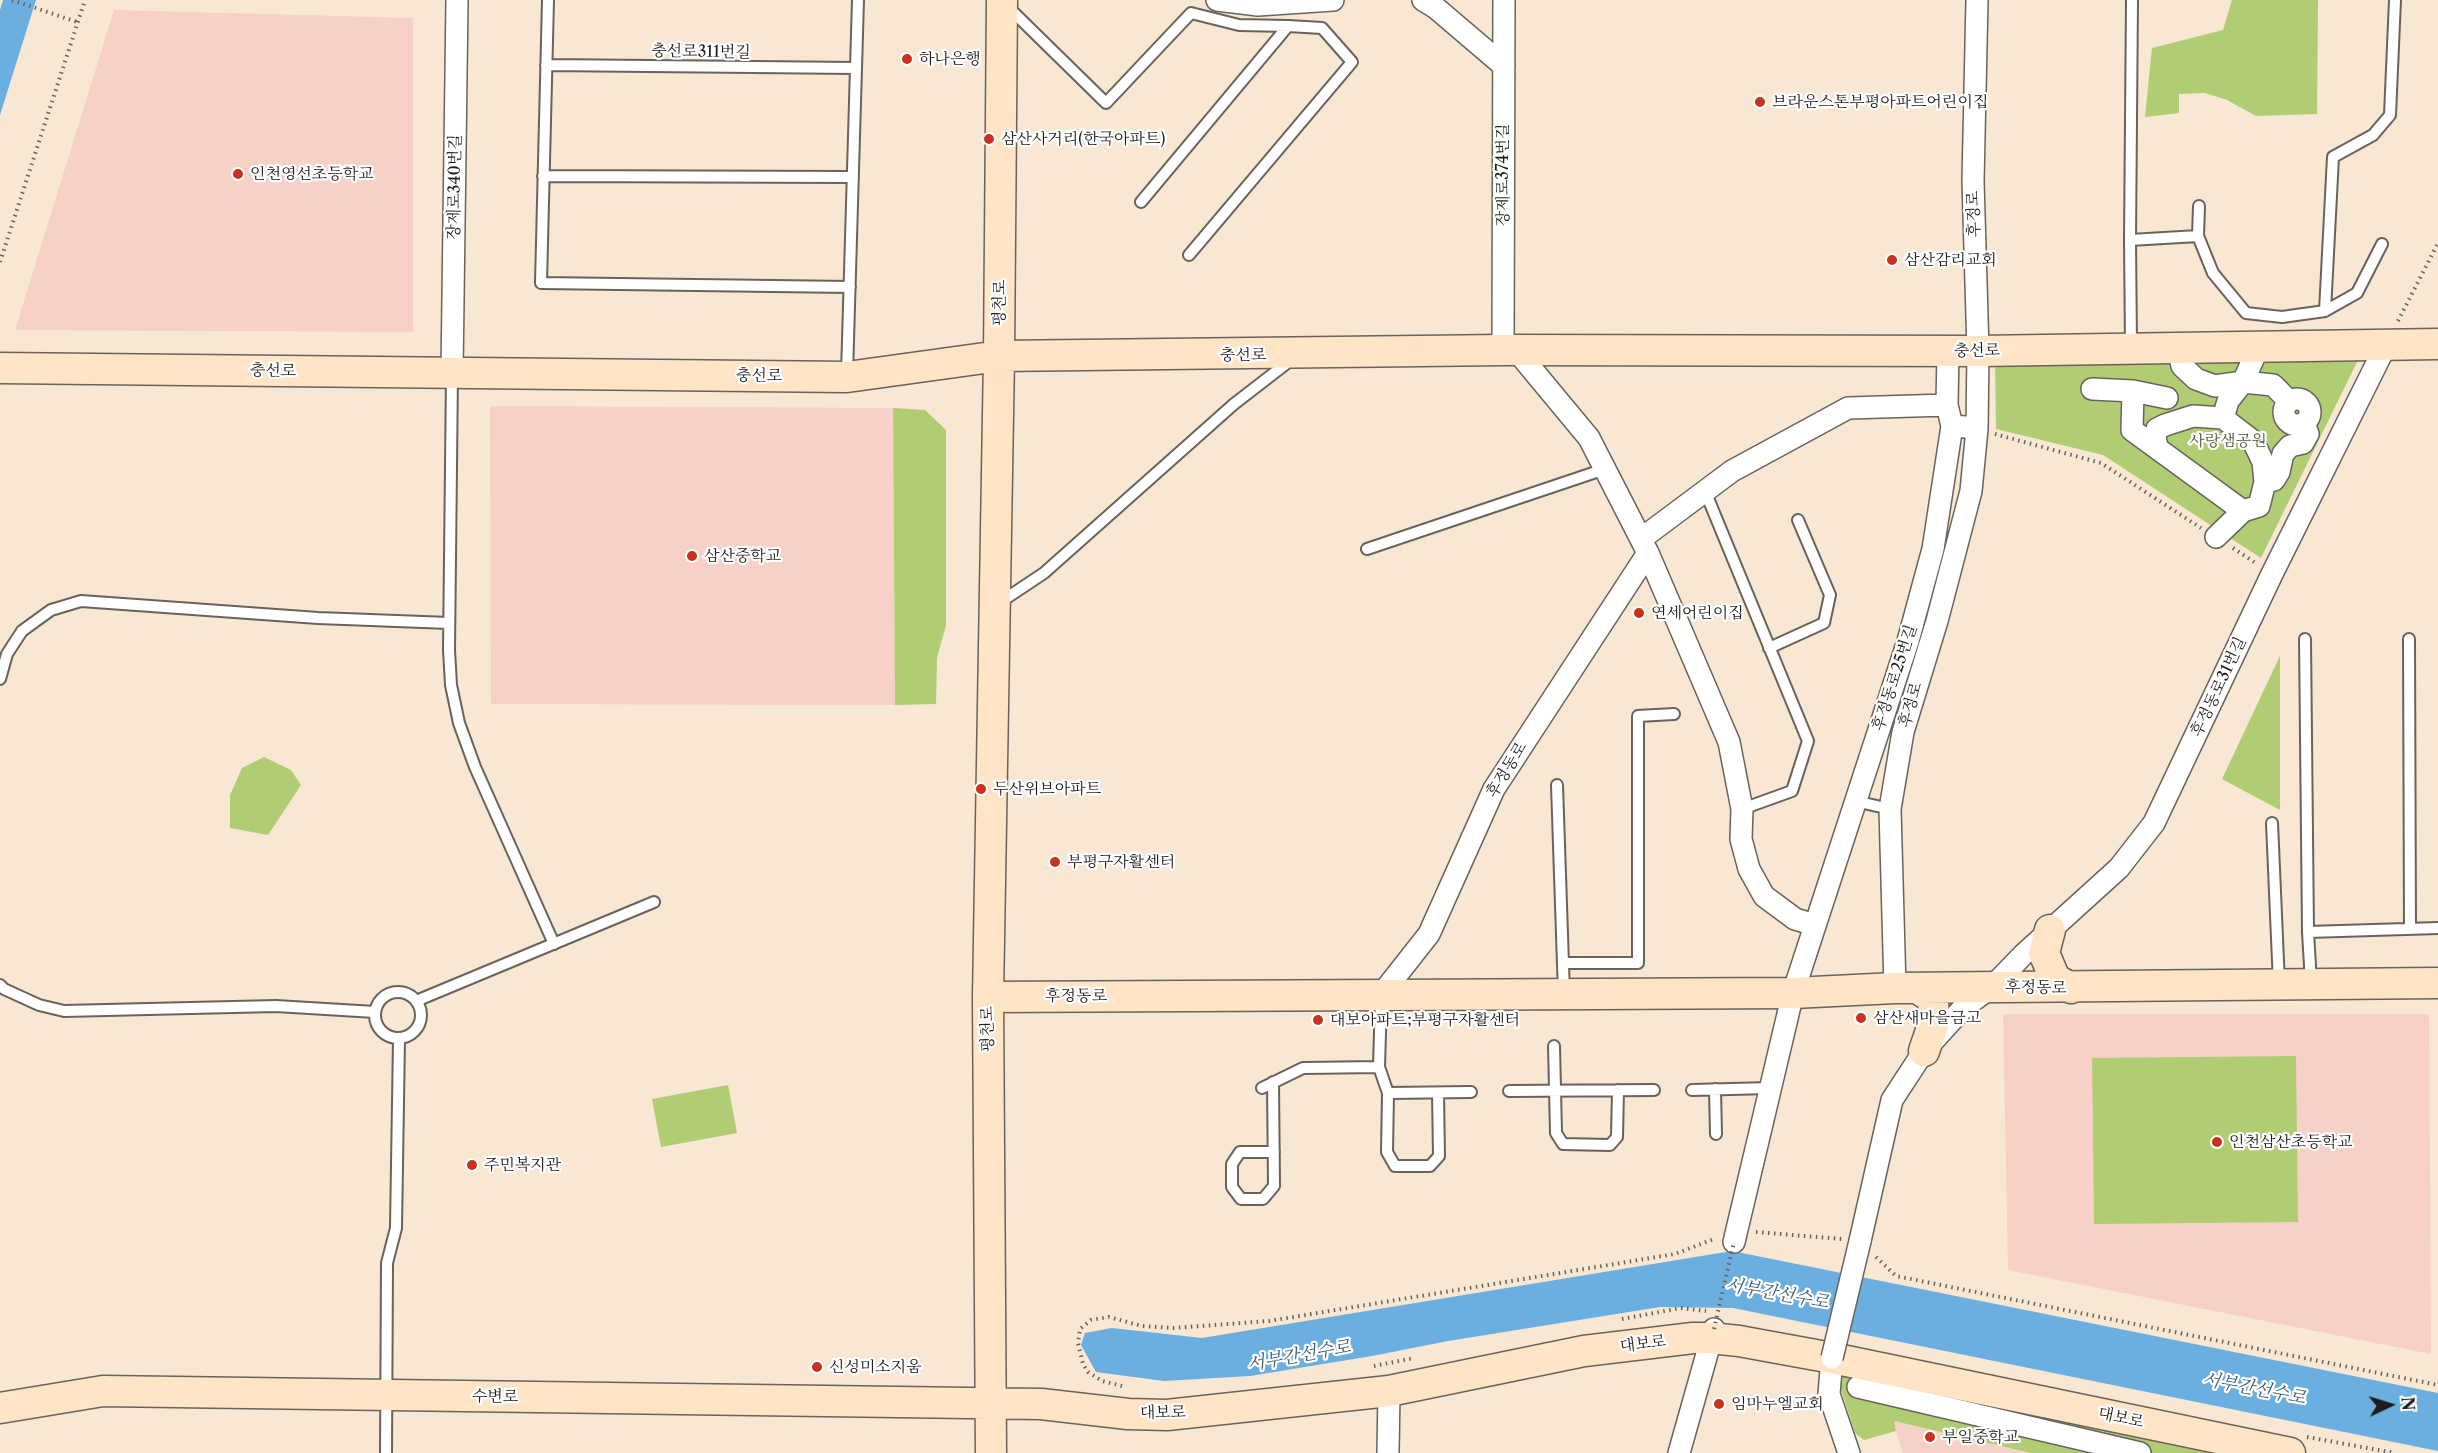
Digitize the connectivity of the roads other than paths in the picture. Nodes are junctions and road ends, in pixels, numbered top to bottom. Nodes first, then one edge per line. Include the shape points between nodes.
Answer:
1 (457, 0) edge
2 (548, 0) edge
3 (858, 0) edge
4 (1217, 0) edge
5 (1333, 0) edge
6 (1423, 0) edge
7 (1504, 0) edge
8 (1977, 0) edge
9 (2132, 0) edge
10 (2395, 0) edge
11 (1002, 1) edge
12 (1288, 26) junction
13 (546, 65) junction
14 (1504, 66) junction
15 (856, 68) junction
16 (543, 176) junction
17 (853, 177) junction
18 (1142, 202) dead end
19 (2199, 206) dead end
20 (2198, 236) junction
21 (2130, 240) junction
22 (2382, 244) dead end
23 (1190, 255) dead end
24 (850, 287) junction
25 (2325, 311) junction
26 (2387, 343) junction
27 (2438, 344) edge
28 (2259, 346) junction
29 (2178, 348) junction
30 (2131, 349) junction
31 (1510, 350) junction
32 (1948, 351) junction
33 (1978, 351) junction
34 (1298, 354) junction
35 (999, 356) junction
36 (0, 368) edge
37 (452, 373) junction
38 (847, 377) junction
39 (2196, 378) junction
40 (2243, 382) junction
41 (2092, 389) dead end
42 (2133, 391) junction
43 (2167, 398) junction
44 (1947, 405) junction
45 (2223, 418) junction
46 (2176, 421) junction
47 (1952, 426) junction
48 (1977, 429) junction
49 (2157, 446) junction
50 (1605, 469) junction
51 (2265, 482) junction
52 (1705, 491) junction
53 (2243, 511) junction
54 (1798, 520) dead end
55 (2216, 537) road end
56 (1644, 546) junction
57 (1367, 549) dead end
58 (995, 606) junction
59 (449, 623) junction
60 (2305, 639) dead end
61 (2409, 639) dead end
62 (1770, 648) junction
63 (0, 679) edge
64 (1674, 714) dead end
65 (1557, 785) dead end
66 (1856, 801) junction
67 (1742, 809) junction
68 (1890, 809) junction
69 (2272, 823) dead end
70 (654, 902) dead end
71 (1815, 925) junction
72 (2438, 928) edge
73 (2410, 929) junction
74 (2050, 930) junction
75 (2308, 932) junction
76 (554, 944) junction
77 (1563, 963) junction
78 (2438, 983) edge
79 (2279, 984) junction
80 (2310, 984) junction
81 (0, 985) edge
82 (1992, 987) junction
83 (1906, 988) junction
84 (2071, 988) junction
85 (1793, 993) junction
86 (1564, 994) junction
87 (1381, 995) junction
88 (988, 997) junction
89 (416, 1001) junction
90 (375, 1012) junction
91 (399, 1039) junction
92 (1554, 1046) dead end
93 (1924, 1051) junction
94 (1379, 1067) junction
95 (1273, 1082) junction
96 (1262, 1088) dead end
97 (1770, 1088) junction
98 (1715, 1089) junction
99 (1618, 1090) junction
100 (1654, 1090) dead end
101 (1692, 1090) dead end
102 (1509, 1091) dead end
103 (1555, 1091) junction
104 (1471, 1092) dead end
105 (1388, 1093) junction
106 (1438, 1093) junction
107 (1716, 1134) dead end
108 (1274, 1152) junction
109 (1735, 1236) road end
110 (1712, 1334) junction
111 (1832, 1358) junction
112 (1858, 1387) dead end
113 (1389, 1391) junction
114 (386, 1396) junction
115 (992, 1403) junction
116 (0, 1408) edge
117 (2284, 1452) edge
118 (386, 1453) edge
119 (991, 1453) edge
120 (1388, 1453) edge
121 (1679, 1453) edge
122 (1849, 1453) edge
123 (2140, 1453) edge

1 - 37 street, 장제로340번길
2 - 13 lane
3 - 15 lane
4 - 5 street via 1258,5
6 - 14 street
7 - 14 street, 장제로374번길
8 - 33 street, 후정로 via 1973,181
9 - 21 lane
10 - 25 lane via 2390,115 2373,135 2333,158
11 - 12 lane via 1106,103 1191,13 1239,25
11 - 35 street, 평천로
12 - 18 lane
12 - 23 lane via 1322,28 1352,62
13 - 15 lane, 충선로311번길
13 - 16 lane
14 - 31 street, 장제로374번길
15 - 17 lane
16 - 17 lane
16 - 24 lane via 540,283
17 - 24 lane
19 - 20 lane
20 - 21 lane
20 - 25 lane via 2213,273 2246,313 2282,317
21 - 30 lane
22 - 25 lane via 2357,293
24 - 38 lane
26 - 27 street, 충선로
26 - 28 street, 충선로
26 - 74 street, 후정동로31번길 via 2154,823 2119,868
28 - 29 street, 충선로
28 - 40 street
29 - 30 street, 충선로
29 - 39 street via 2182,366
30 - 33 street, 충선로
31 - 32 street, 충선로
31 - 34 street, 충선로
31 - 50 street via 1589,438
32 - 33 street, 충선로
32 - 44 street
33 - 48 street, 후정로
34 - 35 street, 충선로
34 - 58 lane via 1234,404 1044,573
35 - 38 street, 충선로
35 - 58 street, 평천로
36 - 37 street, 충선로
37 - 38 street, 충선로
37 - 59 lane
39 - 40 street via 2215,386
39 - 43 street
40 - 45 street via 2228,401
40 - 51 street via 2273,385 2289,401 2300,398 2308,405 2309,415 2304,424 2308,434 2303,443 2290,446 2274,480
41 - 42 street
42 - 43 street
42 - 49 street via 2132,430
43 - 46 street
44 - 47 street
44 - 52 street via 1848,408 1732,471
45 - 46 street via 2193,416
45 - 51 street via 2253,441 2263,462
46 - 49 street via 2157,429
47 - 48 street
47 - 66 street, 후정동로25번길 via 1933,549
48 - 68 street, 후정로 via 1971,491 1903,732
49 - 53 street
50 - 56 street
50 - 57 lane
51 - 53 street via 2259,506
52 - 56 street
52 - 62 lane
53 - 55 street
54 - 62 lane via 1830,595 1824,623
56 - 67 street via 1729,742
56 - 87 street, 후정동로 via 1494,789 1429,934
58 - 88 street, 평천로
59 - 63 lane via 81,601 51,610 22,632 7,654
59 - 76 lane via 451,685 459,723
60 - 75 lane
61 - 73 lane
62 - 67 lane via 1808,741 1792,791
64 - 77 lane via 1638,716 1638,963
65 - 77 lane
66 - 68 lane
66 - 71 street, 후정동로25번길
67 - 71 street via 1741,839 1749,869 1764,896 1795,919
68 - 83 street, 후정로
69 - 79 lane
70 - 76 lane
71 - 85 street, 후정동로25번길
72 - 73 lane
73 - 75 lane
74 - 82 street, 후정동로31번길
74 - 84 street via 2043,953 2055,979
75 - 80 lane
76 - 89 lane
77 - 86 lane
78 - 80 street, 후정동로
79 - 80 street, 후정동로
79 - 84 street, 후정동로
81 - 90 lane via 39,1005 64,1011 276,1006
82 - 83 street, 후정동로
82 - 84 street, 후정동로
82 - 93 street, 후정동로31번길 via 1964,1007
83 - 85 street, 후정동로
83 - 93 street via 1933,998 1934,1022
85 - 86 street, 후정동로
85 - 97 street
86 - 87 street, 후정동로
87 - 88 street, 후정동로
87 - 94 lane
88 - 115 street, 평천로
89 - 90 lane via 405,993 393,992 380,1000
89 - 91 lane via 420,1024 412,1034
90 - 91 lane via 380,1030
91 - 114 lane via 396,1228 387,1263
92 - 103 lane
93 - 111 street, 후정동로31번길, bridge via 1892,1100
94 - 95 lane via 1303,1068
94 - 105 lane
95 - 96 lane
95 - 108 lane
97 - 98 lane
97 - 109 street
98 - 101 lane
98 - 107 lane
99 - 100 lane
99 - 103 lane
99 - 103 lane via 1617,1137 1610,1145 1563,1144 1556,1133
102 - 103 lane
104 - 106 lane
105 - 106 lane
105 - 106 lane via 1387,1152 1395,1166 1430,1166 1439,1156
108 - 108 lane via 1274,1186 1263,1199 1241,1198 1232,1187 1232,1164 1240,1152
110 - 111 street, 대보로
110 - 113 street, 대보로 via 1584,1351
110 - 121 street
111 - 117 street, 대보로
111 - 122 street, 후정동로31번길 via 1829,1394
112 - 123 street
113 - 115 street, 대보로 via 1167,1415
113 - 120 street
114 - 115 street, 수변로
114 - 116 street, 수변로 via 103,1390
114 - 118 lane
115 - 119 street, 평천로

